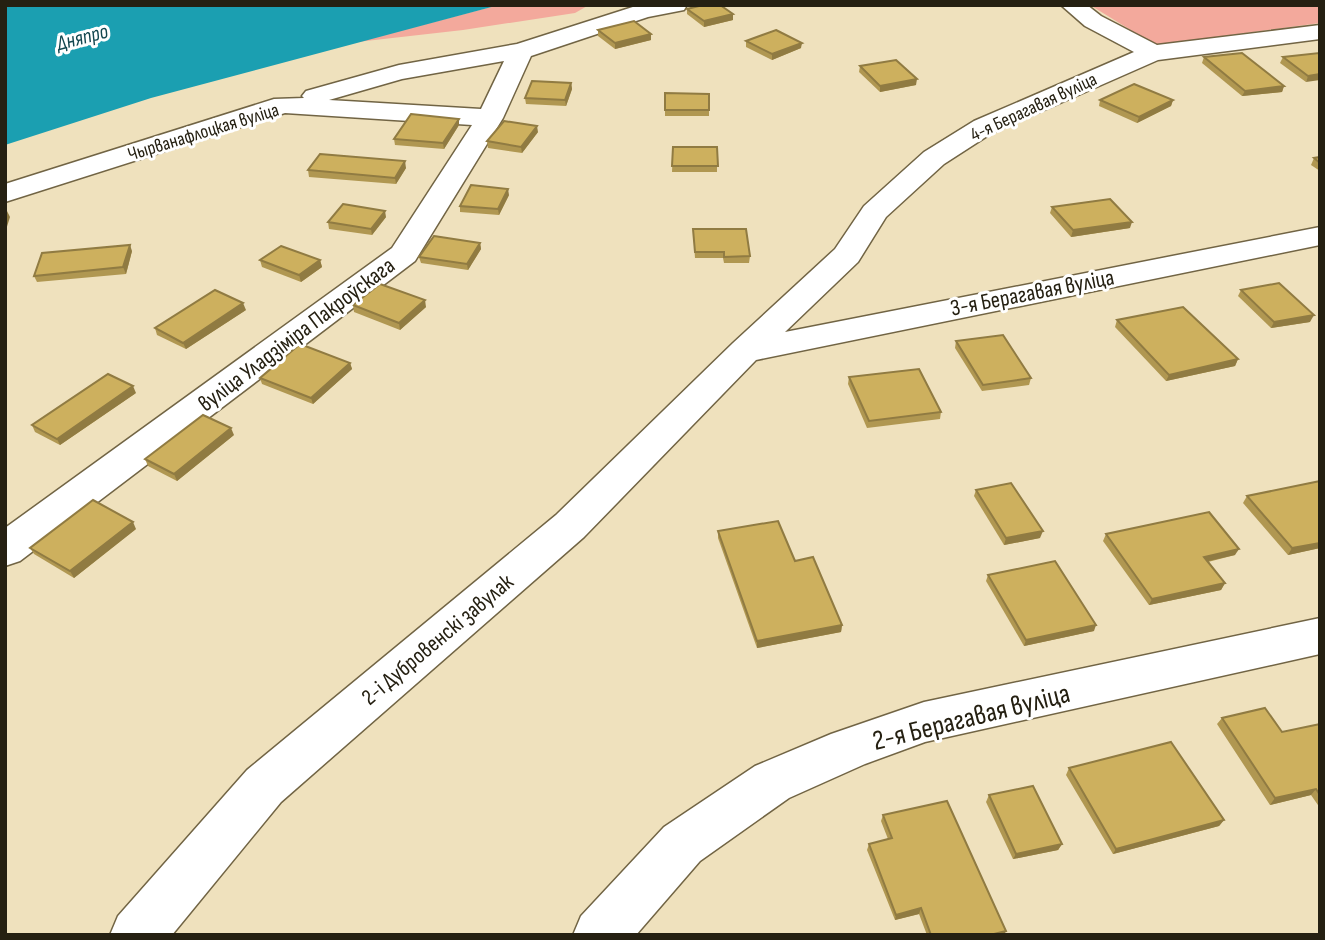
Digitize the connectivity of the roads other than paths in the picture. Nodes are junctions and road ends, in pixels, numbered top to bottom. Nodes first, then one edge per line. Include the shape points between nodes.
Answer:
1 (676, 5) edge
2 (1072, 5) edge
3 (1320, 32) edge
4 (521, 51) junction
5 (1153, 53) junction
6 (283, 105) junction
7 (490, 118) junction
8 (5, 193) edge
9 (1320, 236) edge
10 (745, 351) junction
11 (5, 550) edge
12 (1320, 636) edge
13 (137, 935) edge
14 (600, 935) edge

1 - 4 street via 643,11
2 - 5 street
3 - 5 street, 4-я Берагавая вуліца
4 - 6 street via 399,72
4 - 7 street, вуліца Уладзіміра Пакроўскага
5 - 10 street, 4-я Берагавая вуліца via 983,127 934,158 874,212 847,255
6 - 7 street, Чырванафлоцкая вуліца
6 - 8 street, Чырванафлоцкая вуліца
7 - 11 street, вуліца Уладзіміра Пакроўскага via 404,254
9 - 10 street, 3-я Берагавая вуліца
10 - 13 street, 2-і Дубровенскі завулак via 570,526 264,786
12 - 14 street, 2-я Берагавая вуліца via 924,722 848,749 772,782 682,844

